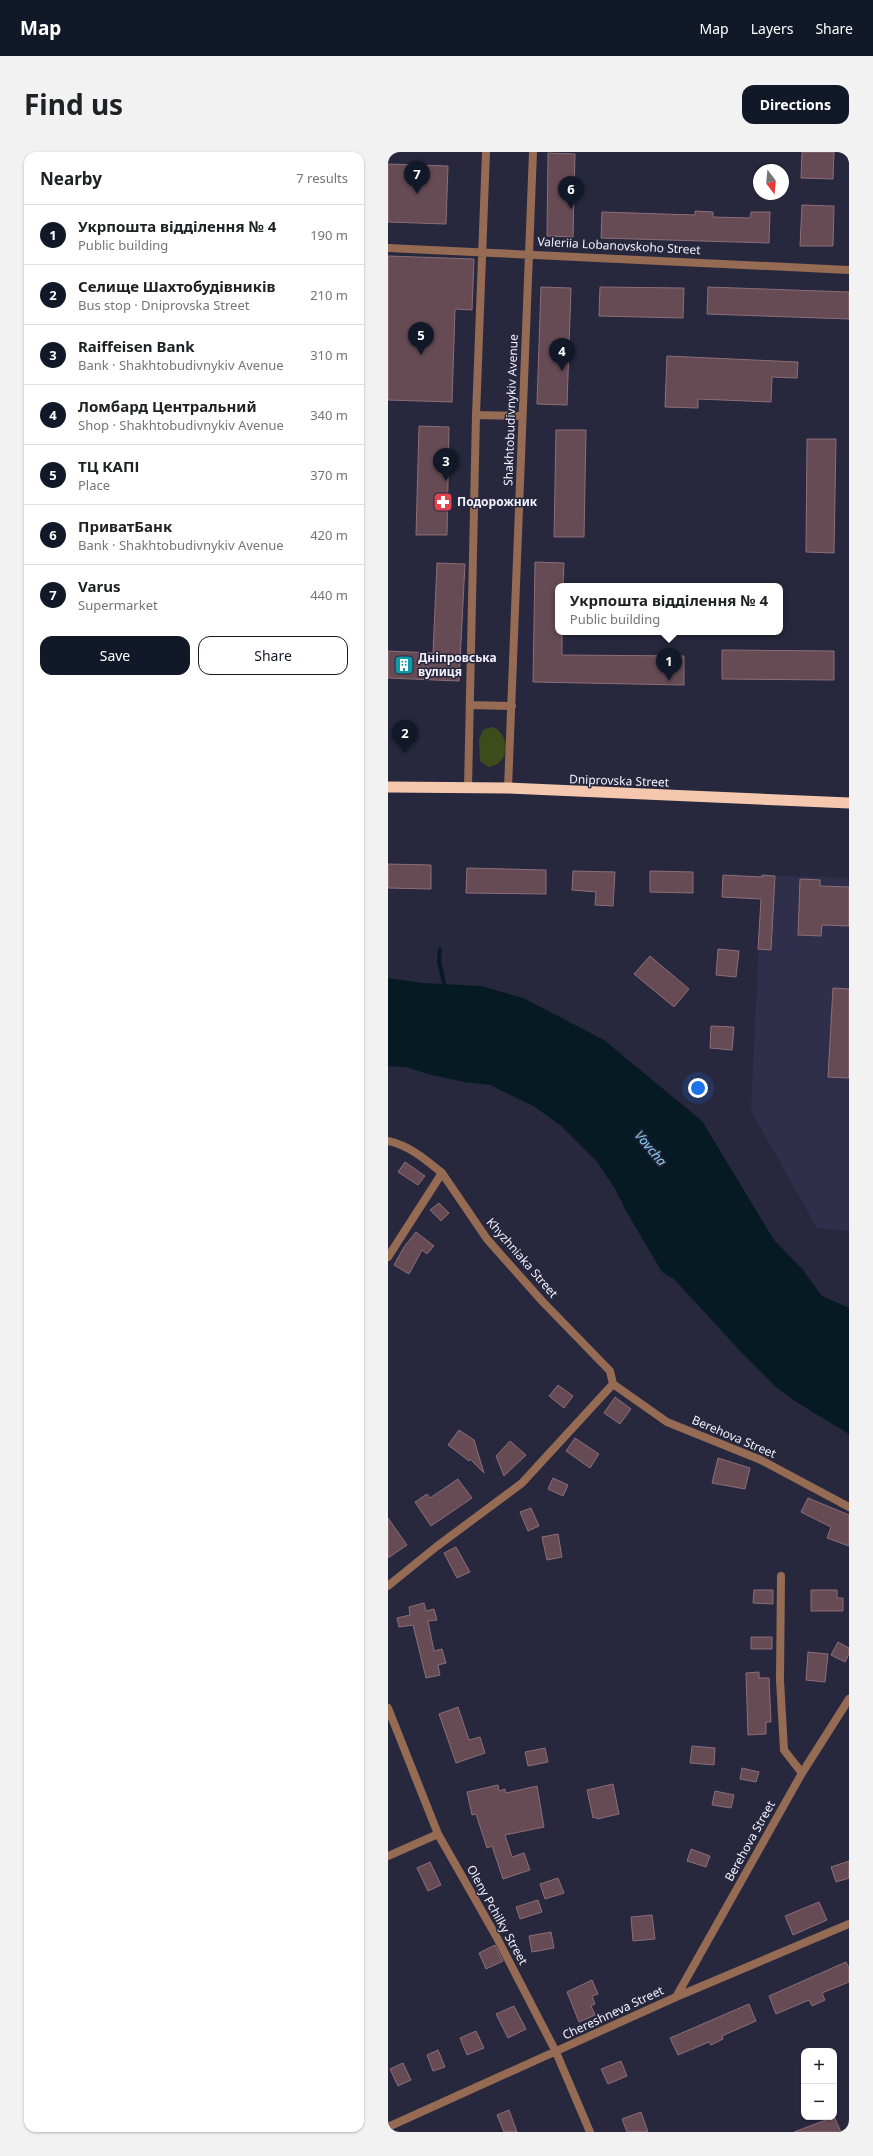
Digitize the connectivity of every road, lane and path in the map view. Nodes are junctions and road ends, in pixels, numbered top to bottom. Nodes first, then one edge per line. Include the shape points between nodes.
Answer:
1 (486, 152) edge
2 (533, 152) edge
3 (388, 248) edge
4 (482, 252) junction
5 (529, 254) junction
6 (849, 270) edge
7 (476, 415) junction
8 (522, 416) junction
9 (470, 705) junction
10 (512, 706) junction
11 (388, 787) edge
12 (468, 788) junction
13 (508, 788) junction
14 (849, 803) edge
15 (388, 1141) edge
16 (442, 1172) junction
17 (388, 1257) edge
18 (613, 1384) junction
19 (849, 1506) edge
20 (781, 1576) dead end
21 (388, 1586) edge
22 (849, 1699) edge
23 (388, 1708) edge
24 (802, 1773) junction
25 (438, 1834) junction
26 (388, 1856) edge
27 (849, 1924) edge
28 (676, 1997) junction
29 (556, 2052) junction
30 (388, 2127) edge
31 (590, 2132) edge

1 - 4 street
2 - 5 street, Shakhtobudivnykiv Avenue
3 - 4 street, Valeriia Lobanovskoho Street
4 - 5 street, Valeriia Lobanovskoho Street
4 - 7 street
5 - 6 street, Valeriia Lobanovskoho Street
5 - 8 street, Shakhtobudivnykiv Avenue
7 - 8 street
7 - 9 street
8 - 10 street, Shakhtobudivnykiv Avenue
9 - 10 street
9 - 12 street
10 - 13 street, Shakhtobudivnykiv Avenue
11 - 12 highway, Dniprovska Street
12 - 13 highway, Dniprovska Street
13 - 14 highway, Dniprovska Street
15 - 16 street, Khyzhniaka Street via 420,1154
16 - 17 street
16 - 18 street, Khyzhniaka Street via 487,1239 542,1301 610,1371
18 - 19 street, Berehova Street via 667,1422 761,1460
18 - 21 street via 522,1482
20 - 24 street via 780,1680 784,1750
22 - 24 street, Berehova Street
23 - 25 street, Oleny Pchilky Street
24 - 28 street, Berehova Street
25 - 26 street
25 - 29 street, Oleny Pchilky Street via 496,1936
27 - 28 street, Chereshneva Street
28 - 29 street, Chereshneva Street
29 - 30 street, Chereshneva Street
29 - 31 street, Oleny Pchilky Street

